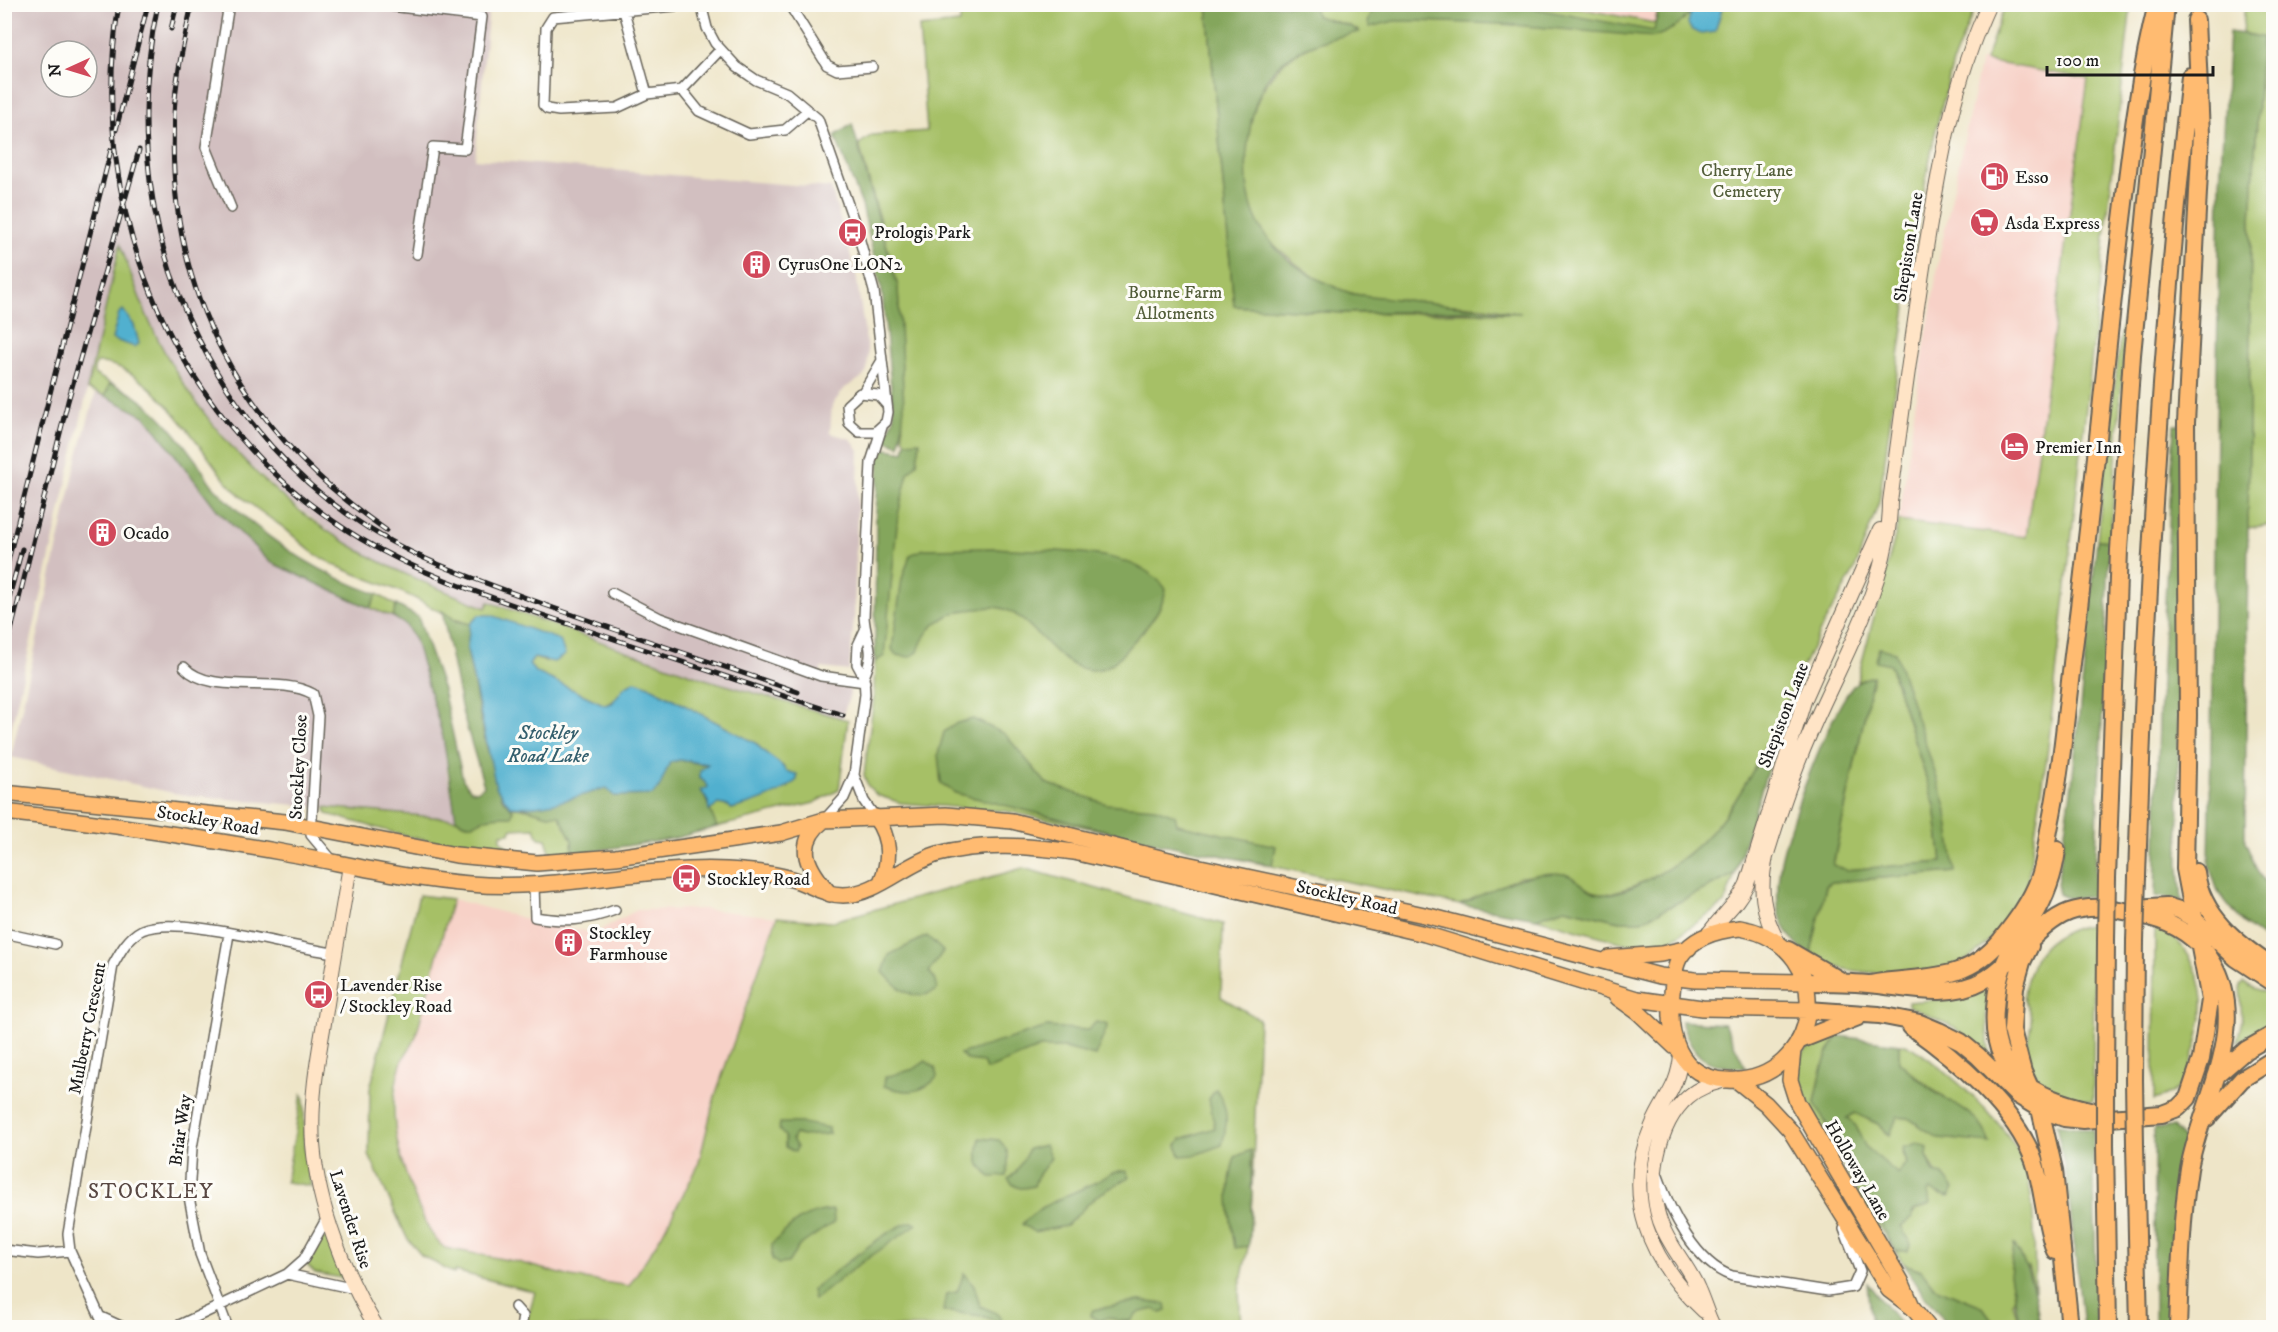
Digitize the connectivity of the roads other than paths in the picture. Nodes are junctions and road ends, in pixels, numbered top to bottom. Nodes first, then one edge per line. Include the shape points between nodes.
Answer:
1 (229, 4) edge
2 (374, 4) edge
3 (697, 4) edge
4 (701, 4) edge
5 (789, 4) edge
6 (1989, 4) edge
7 (2157, 4) edge
8 (2166, 4) edge
9 (624, 11) junction
10 (2197, 12) edge
11 (718, 47) junction
12 (872, 67) dead end
13 (682, 90) junction
14 (647, 94) junction
15 (807, 111) junction
16 (231, 208) dead end
17 (417, 254) dead end
18 (881, 362) junction
19 (863, 392) junction
20 (886, 404) junction
21 (882, 428) junction
22 (866, 434) junction
23 (871, 462) junction
24 (1890, 502) junction
25 (612, 593) dead end
26 (865, 630) junction
27 (184, 667) dead end
28 (865, 679) junction
29 (854, 775) junction
30 (4, 793) edge
31 (2055, 799) junction
32 (2188, 804) junction
33 (4, 812) edge
34 (875, 818) junction
35 (824, 820) junction
36 (311, 826) junction
37 (333, 862) junction
38 (350, 866) junction
39 (881, 882) junction
40 (534, 885) junction
41 (830, 894) junction
42 (615, 910) dead end
43 (2121, 910) junction
44 (2194, 919) junction
45 (4, 933) edge
46 (229, 934) junction
47 (1707, 936) junction
48 (2033, 940) junction
49 (55, 944) dead end
50 (2199, 944) junction
51 (1783, 946) junction
52 (1689, 948) junction
53 (335, 953) junction
54 (1594, 958) junction
55 (2003, 966) junction
56 (2274, 968) edge
57 (1674, 978) junction
58 (1805, 982) junction
59 (1844, 983) junction
60 (2274, 983) edge
61 (1870, 984) junction
62 (1599, 990) junction
63 (1670, 1005) junction
64 (1808, 1010) junction
65 (1870, 1014) junction
66 (1900, 1019) junction
67 (2274, 1035) edge
68 (1797, 1043) junction
69 (1679, 1052) junction
70 (2274, 1059) edge
71 (2216, 1077) junction
72 (1731, 1080) junction
73 (2032, 1090) junction
74 (2188, 1098) junction
75 (2040, 1109) junction
76 (2115, 1115) junction
77 (2200, 1125) junction
78 (1655, 1168) junction
79 (1827, 1190) junction
80 (328, 1216) junction
81 (4, 1250) edge
82 (70, 1251) junction
83 (2062, 1271) junction
84 (287, 1275) junction
85 (355, 1289) junction
86 (219, 1306) junction
87 (515, 1307) dead end
88 (1913, 1308) junction
89 (1706, 1312) junction
90 (101, 1317) junction
91 (105, 1328) edge
92 (126, 1328) edge
93 (174, 1328) edge
94 (228, 1328) edge
95 (377, 1328) edge
96 (521, 1328) edge
97 (1714, 1328) edge
98 (1929, 1328) edge
99 (2070, 1328) edge
100 (2108, 1328) edge
101 (2139, 1328) edge
102 (2178, 1328) edge

1 - 16 street via 206,147
2 - 17 street via 482,17 465,149 433,147
3 - 9 street
4 - 11 street via 707,28
5 - 12 street via 827,65 837,70
6 - 24 street, Shepiston Lane via 1957,87 1939,166
7 - 31 highway via 2142,65 2129,165
8 - 100 highway, bridge via 2132,355 2117,586 2106,940
9 - 14 street
9 - 14 street via 553,17 546,28 543,105 559,111 617,108
10 - 32 highway via 2201,134 2186,423
10 - 101 highway, bridge via 2163,357 2149,552 2134,1080
11 - 13 street
11 - 15 street via 737,67 787,93
13 - 14 street
13 - 15 street via 699,111 749,134 785,130
15 - 18 street via 818,119 857,230 874,291
18 - 19 street
18 - 20 street
19 - 20 street via 878,395
19 - 22 street via 850,400 846,412 853,429
20 - 21 street
21 - 22 street
21 - 23 street
22 - 23 street
23 - 26 street
24 - 47 street, Shepiston Lane via 1804,701 1747,884 1734,907 1715,923
24 - 51 street, Shepiston Lane via 1890,522 1865,613 1811,730 1766,857 1763,904
25 - 28 street via 660,618 821,676
26 - 28 street via 871,644
26 - 28 street via 858,645 857,664
27 - 36 street, Stockley Close via 192,676 209,680 294,686 313,694 318,716
28 - 29 street
29 - 34 street
29 - 35 street via 844,798
30 - 36 main road, Stockley Road
31 - 55 highway via 2058,841 2054,871 2038,909
31 - 61 highway via 2039,879 2024,909 2001,940 1976,962 1953,974
32 - 44 highway via 2185,869
32 - 56 highway via 2197,881 2208,910
33 - 37 main road, Stockley Road via 135,827
34 - 35 main road, Stockley Road
34 - 39 main road via 888,853
34 - 54 main road, Stockley Road via 946,815 1012,821 1177,862 1429,916
35 - 36 main road, Stockley Road via 781,833 616,857 537,863 456,855
35 - 41 main road via 809,838 806,856 810,868
36 - 37 street, Stockley Close via 313,839
37 - 38 main road, Stockley Road
38 - 40 main road, Stockley Road via 467,884
38 - 53 street, Lavender Rise
39 - 41 main road, Stockley Road via 853,895
39 - 62 main road, Stockley Road via 937,854 974,848 1031,846 1074,852 1425,934
40 - 41 main road, Stockley Road via 713,870 794,879
40 - 42 street via 534,917 571,921 592,919
43 - 44 highway via 2166,906
43 - 48 highway via 2092,908 2068,913
43 - 50 highway via 2165,923
44 - 50 highway
44 - 60 highway via 2236,958
45 - 49 street
46 - 53 street, Mulberry Crescent
46 - 82 street, Mulberry Crescent via 157,926 134,935 119,953 113,965 68,1234
46 - 86 street, Briar Way via 192,1148 189,1197 200,1254
47 - 51 main road via 1740,928
47 - 52 main road
48 - 55 highway
48 - 73 highway via 2015,987 2012,1018 2017,1055
50 - 71 highway via 2219,972 2226,998 2225,1037
50 - 74 highway via 2209,986 2209,1017
51 - 58 main road via 1797,960
51 - 59 highway
52 - 54 main road via 1661,954
52 - 57 main road via 1680,958
53 - 80 street, Lavender Rise via 313,1088 312,1124 316,1166
54 - 57 main road, Stockley Road
55 - 61 highway via 1986,979 1956,990
55 - 73 highway via 1995,1001 1994,1034 2008,1069
57 - 58 main road, Stockley Road
57 - 63 main road
58 - 59 highway
58 - 64 main road
59 - 61 highway
62 - 63 main road, Stockley Road
62 - 69 main road, Holloway Lane via 1639,1013
63 - 64 main road, Stockley Road
63 - 69 main road via 1671,1031
64 - 65 highway
64 - 68 main road, Holloway Lane via 1808,1020
65 - 66 highway
65 - 68 highway via 1844,1020
66 - 75 highway via 1920,1023 1961,1042 2017,1095
66 - 83 highway via 1957,1063 2018,1128 2035,1164 2049,1238
67 - 71 highway via 2246,1050
68 - 72 main road via 1769,1070
68 - 88 main road, Holloway Lane via 1790,1072 1797,1102
69 - 72 main road, Holloway Lane via 1705,1074
69 - 89 street via 1678,1080 1645,1145 1640,1200 1647,1232 1661,1262 1680,1288
70 - 77 highway via 2229,1091
71 - 74 highway
71 - 77 highway
72 - 78 street via 1702,1087 1684,1100 1666,1130
72 - 79 main road, Holloway Lane via 1779,1116
73 - 75 highway
73 - 76 highway via 2065,1104
74 - 76 highway via 2178,1108 2163,1114
75 - 76 highway via 2069,1119
75 - 83 highway via 2054,1170
77 - 102 highway via 2189,1170
78 - 79 street via 1672,1211 1712,1267 1732,1276 1828,1291 1853,1287 1860,1275 1856,1255
78 - 89 street via 1659,1220 1698,1289
79 - 88 main road, Holloway Lane via 1889,1290
80 - 84 street via 303,1259
80 - 85 street, Lavender Rise
81 - 82 street via 38,1254
82 - 90 street, Mulberry Crescent
83 - 99 highway
84 - 85 street
84 - 86 street
85 - 95 street, Lavender Rise
86 - 93 street
86 - 94 street, Briar Way
87 - 96 street via 523,1316
88 - 98 main road, Holloway Lane
89 - 97 street
90 - 91 street, Mulberry Crescent
90 - 92 street

